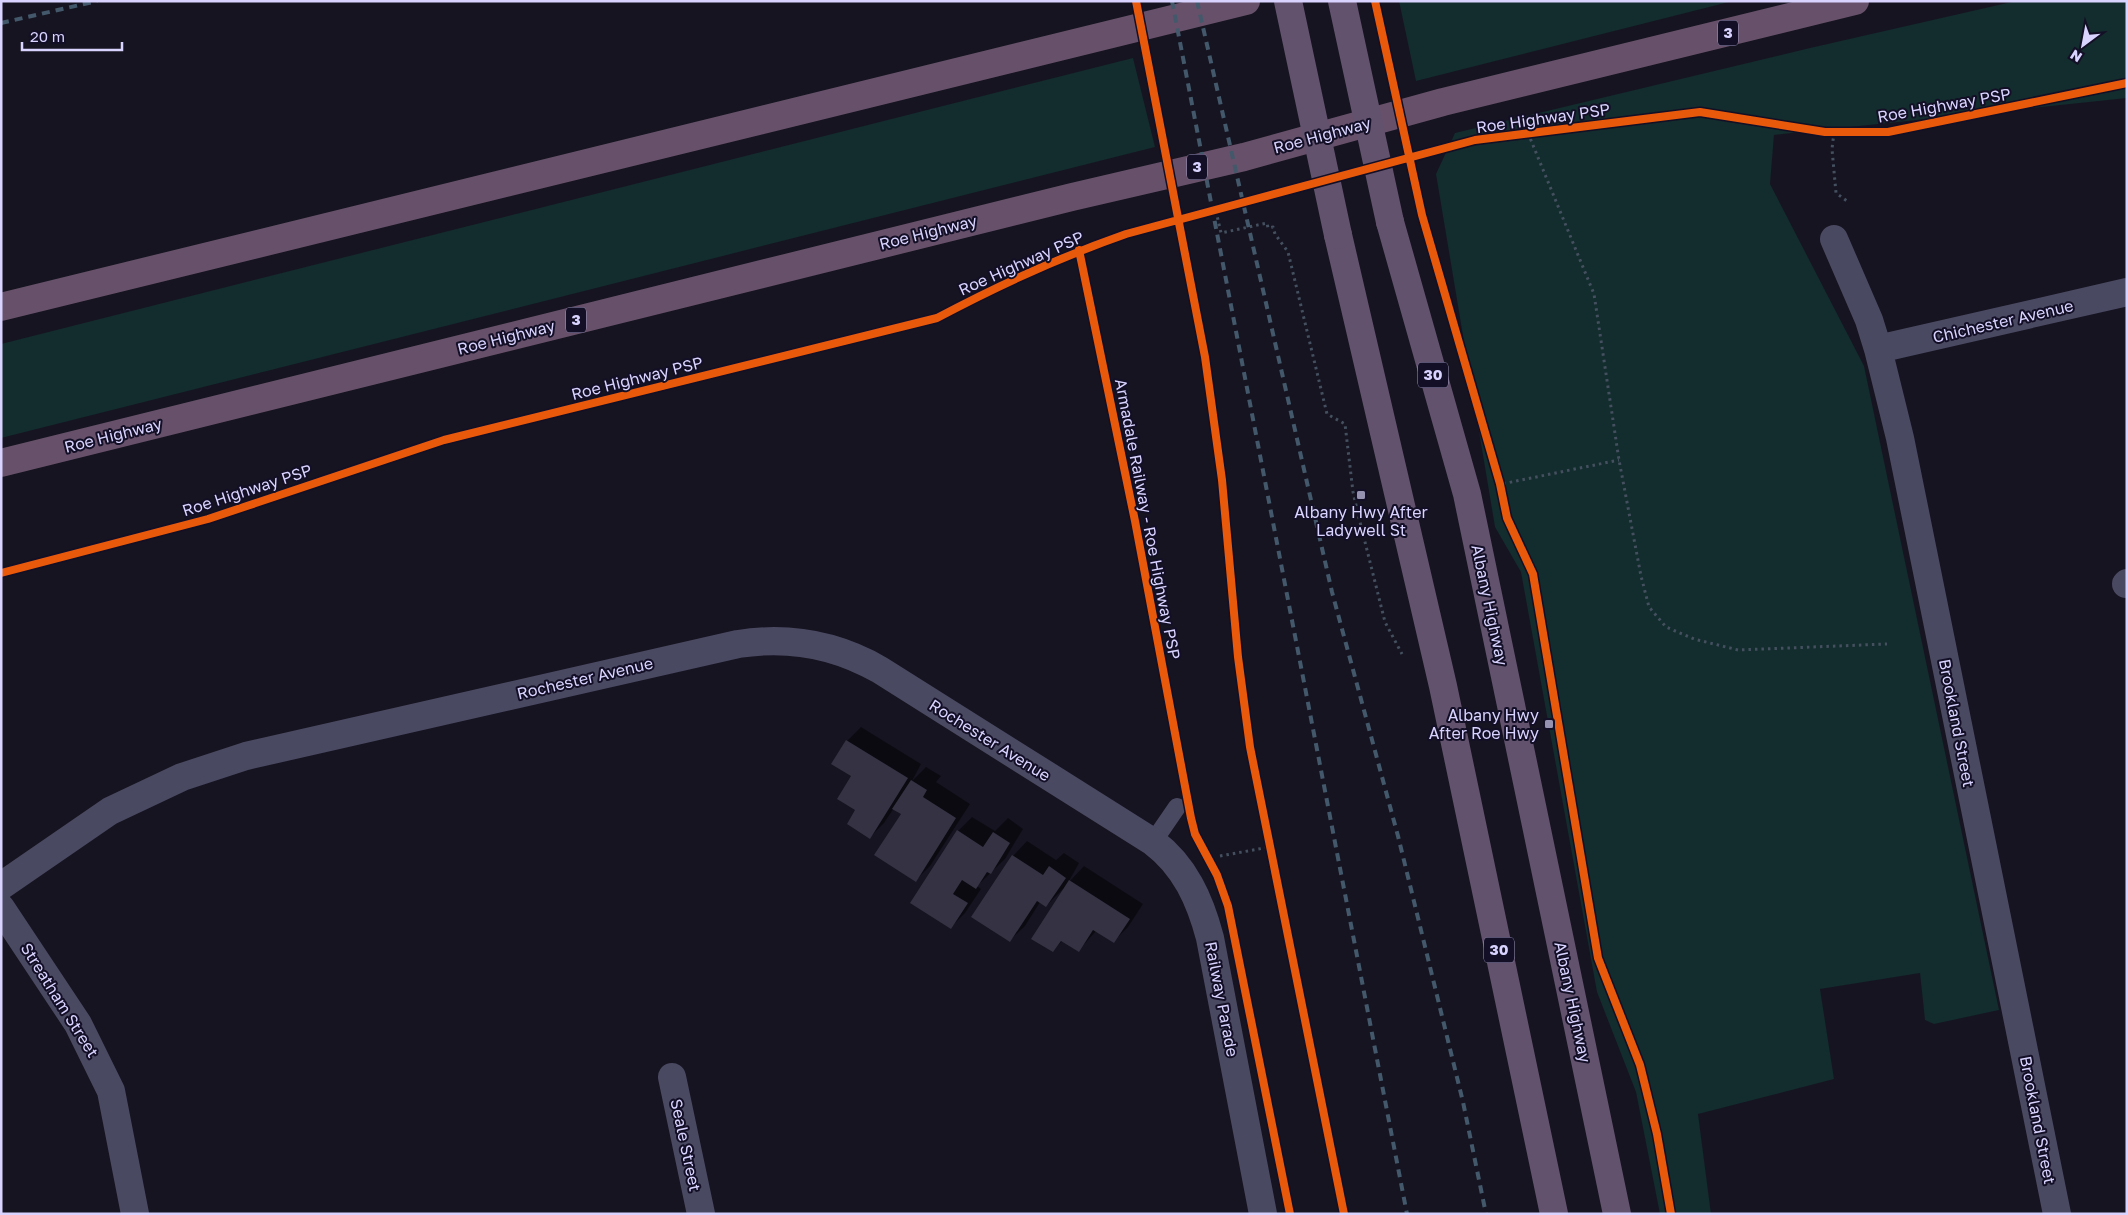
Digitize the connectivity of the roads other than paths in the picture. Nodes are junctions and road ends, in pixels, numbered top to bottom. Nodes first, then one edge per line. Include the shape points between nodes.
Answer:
1 (1246, 1) edge
2 (1288, 1) edge
3 (1342, 1) edge
4 (1855, 1) edge
5 (1834, 240) dead end
6 (2127, 292) edge
7 (1, 307) edge
8 (1878, 349) junction
9 (1, 464) edge
10 (1177, 807) dead end
11 (1153, 842) junction
12 (1, 886) edge
13 (1, 908) edge
14 (672, 1077) dead end
15 (135, 1214) edge
16 (701, 1214) edge
17 (1263, 1214) edge
18 (1554, 1214) edge
19 (1618, 1214) edge
20 (2057, 1214) edge

1 - 7 highway
2 - 18 highway, 30, bridge via 1338,235 1443,686
3 - 19 highway, Albany Highway / 30, bridge via 1390,222 1467,494
4 - 9 highway, Roe Highway / 3
5 - 8 street, Brookland Street via 1869,320
6 - 8 street, Chichester Avenue
8 - 20 street, Brookland Street via 1900,438
10 - 11 lane
11 - 12 street, Rochester Avenue via 864,661 814,644 771,640 738,644 484,701 211,766 110,811
11 - 17 street, Railway Parade via 1187,878 1206,921
13 - 15 street, Streatham Street via 78,1024 107,1082
14 - 16 street, Seale Street

